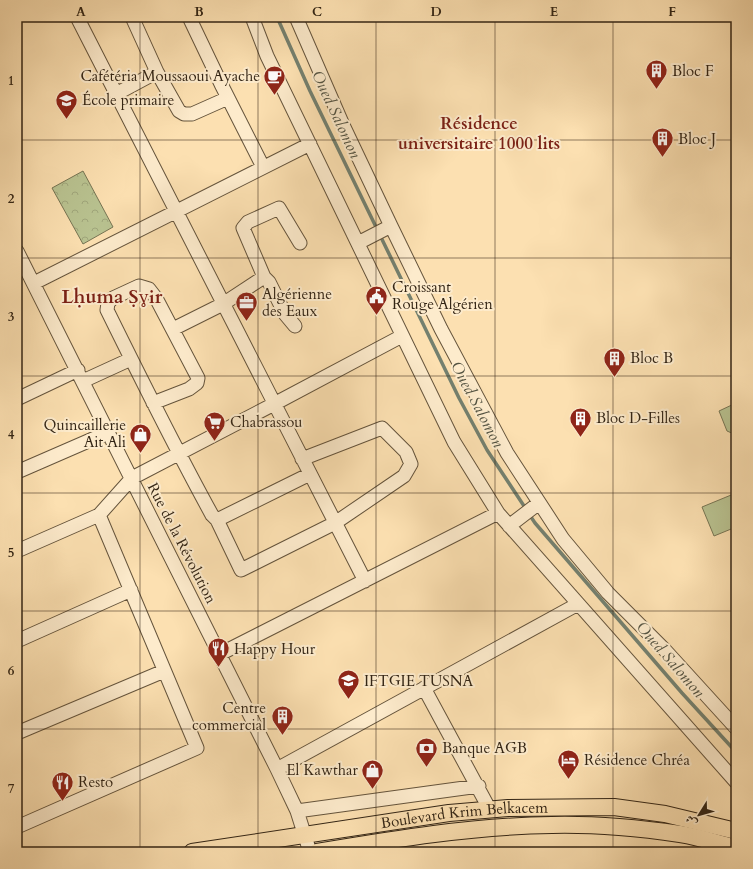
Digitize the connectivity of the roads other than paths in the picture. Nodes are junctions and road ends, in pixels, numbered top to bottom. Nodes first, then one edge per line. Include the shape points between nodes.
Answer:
1 (77, 17) edge
2 (132, 17) edge
3 (190, 17) edge
4 (252, 17) edge
5 (296, 17) edge
6 (157, 72) junction
7 (116, 94) junction
8 (228, 98) junction
9 (310, 144) junction
10 (263, 167) junction
11 (176, 212) junction
12 (388, 227) junction
13 (361, 242) junction
14 (300, 243) dead end
15 (17, 251) edge
16 (264, 277) junction
17 (34, 283) junction
18 (223, 304) junction
19 (295, 326) dead end
20 (173, 329) junction
21 (402, 336) junction
22 (131, 359) junction
23 (80, 375) junction
24 (17, 399) edge
25 (153, 403) junction
26 (274, 404) junction
27 (109, 432) junction
28 (178, 454) junction
29 (302, 459) junction
30 (17, 472) edge
31 (310, 474) junction
32 (132, 478) junction
33 (537, 504) junction
34 (498, 513) junction
35 (99, 515) junction
36 (217, 520) junction
37 (335, 523) junction
38 (512, 523) junction
39 (17, 551) edge
40 (365, 581) junction
41 (131, 590) junction
42 (578, 604) junction
43 (17, 641) edge
44 (220, 654) junction
45 (164, 671) junction
46 (424, 688) junction
47 (736, 728) edge
48 (17, 733) edge
49 (278, 769) junction
50 (736, 782) edge
51 (478, 786) junction
52 (490, 810) junction
53 (297, 811) junction
54 (17, 827) edge
55 (736, 831) edge
56 (305, 834) junction
57 (736, 848) edge
58 (192, 852) edge
59 (310, 852) edge
60 (317, 852) edge

1 - 7 street
2 - 6 street
3 - 8 street
4 - 9 street via 267,56
5 - 12 street
6 - 7 street
6 - 8 street via 179,111 184,114 192,114
7 - 11 street
8 - 10 street
9 - 10 street
9 - 13 street
10 - 11 street
11 - 17 street
11 - 18 street
12 - 13 street
12 - 33 street via 507,453
13 - 21 street
14 - 16 street via 279,208 248,222 243,228
15 - 17 street, Rue de la Révolution
16 - 18 street
16 - 19 street via 285,314
17 - 23 street, Rue de la Révolution
18 - 20 street
18 - 26 street
20 - 22 street via 149,289 140,286 112,298 107,310
20 - 25 street via 196,371 197,383 189,389
21 - 26 street
21 - 34 street via 454,442
22 - 23 street
22 - 25 street
23 - 24 street
23 - 27 street, Rue de la Révolution
25 - 28 street
26 - 28 street
26 - 29 street
27 - 30 street
27 - 32 street, Rue de la Révolution
28 - 32 street
28 - 36 street
29 - 31 street
29 - 37 street via 382,428 406,452 411,464 404,476
31 - 36 street
31 - 37 street
32 - 35 street
32 - 44 street, Rue de la Révolution
33 - 38 street
33 - 47 street via 608,593 664,649
34 - 38 street
34 - 40 street
35 - 39 street
35 - 41 street
36 - 37 street via 241,570
37 - 40 street
38 - 42 street
40 - 44 street
41 - 43 street
41 - 45 street
42 - 46 street
42 - 50 street
44 - 49 street, Rue de la Révolution
45 - 48 street
45 - 54 street via 197,748
46 - 49 street
46 - 51 street
49 - 53 street, Rue de la Révolution
51 - 52 street
51 - 53 street
52 - 55 main road, Boulevard Krim Belkacem via 614,808 665,814
52 - 56 main road, Boulevard Krim Belkacem via 449,813
53 - 56 street, Rue de la Révolution
56 - 58 main road, Boulevard Krim Belkacem
56 - 59 street, Rue de la Révolution
57 - 60 main road, Boulevard Krim Belkacem via 681,835 600,826 553,825 483,829

